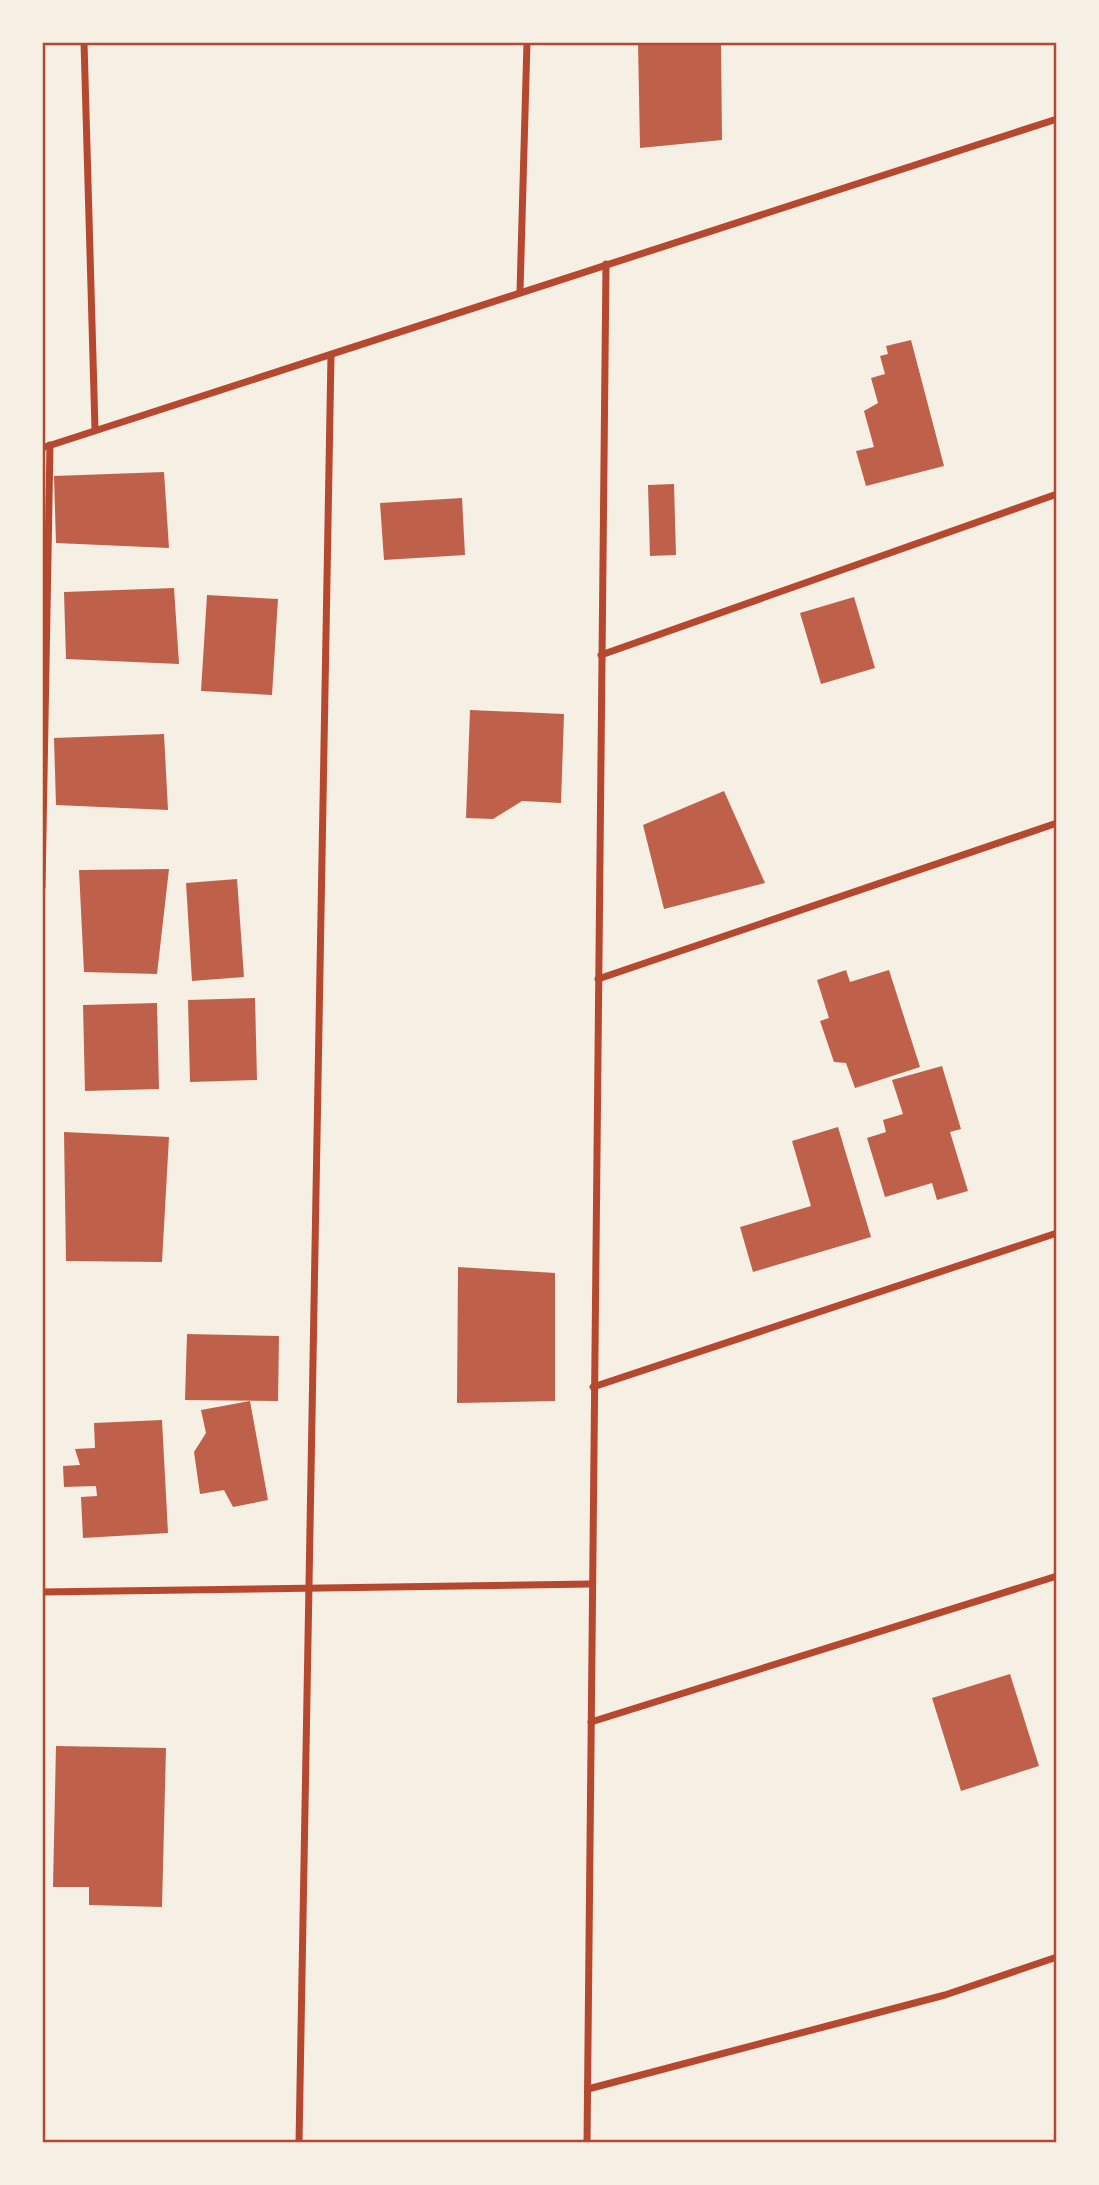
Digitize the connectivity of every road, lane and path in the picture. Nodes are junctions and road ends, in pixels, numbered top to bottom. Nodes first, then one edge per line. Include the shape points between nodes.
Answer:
1 (84, 42) edge
2 (527, 42) edge
3 (1057, 119) edge
4 (606, 264) junction
5 (520, 292) junction
6 (331, 355) junction
7 (95, 429) junction
8 (46, 446) edge
9 (1057, 494) edge
10 (601, 654) junction
11 (1057, 823) edge
12 (42, 887) edge
13 (598, 979) junction
14 (1057, 1233) edge
15 (593, 1387) junction
16 (1057, 1576) edge
17 (591, 1584) junction
18 (310, 1587) junction
19 (42, 1592) edge
20 (591, 1722) junction
21 (1057, 1957) edge
22 (588, 2089) junction
23 (299, 2143) edge
24 (587, 2143) edge

1 - 7 street
2 - 5 street
3 - 4 street
4 - 5 street
4 - 10 street
5 - 6 street
6 - 7 street
6 - 18 street
7 - 8 street
8 - 12 street
9 - 10 street
10 - 13 street
11 - 13 street
13 - 15 street
14 - 15 street
15 - 17 street
16 - 20 street
17 - 18 street
17 - 20 street
18 - 19 street
18 - 23 street
20 - 22 street
21 - 22 street via 945,1995
22 - 24 street

